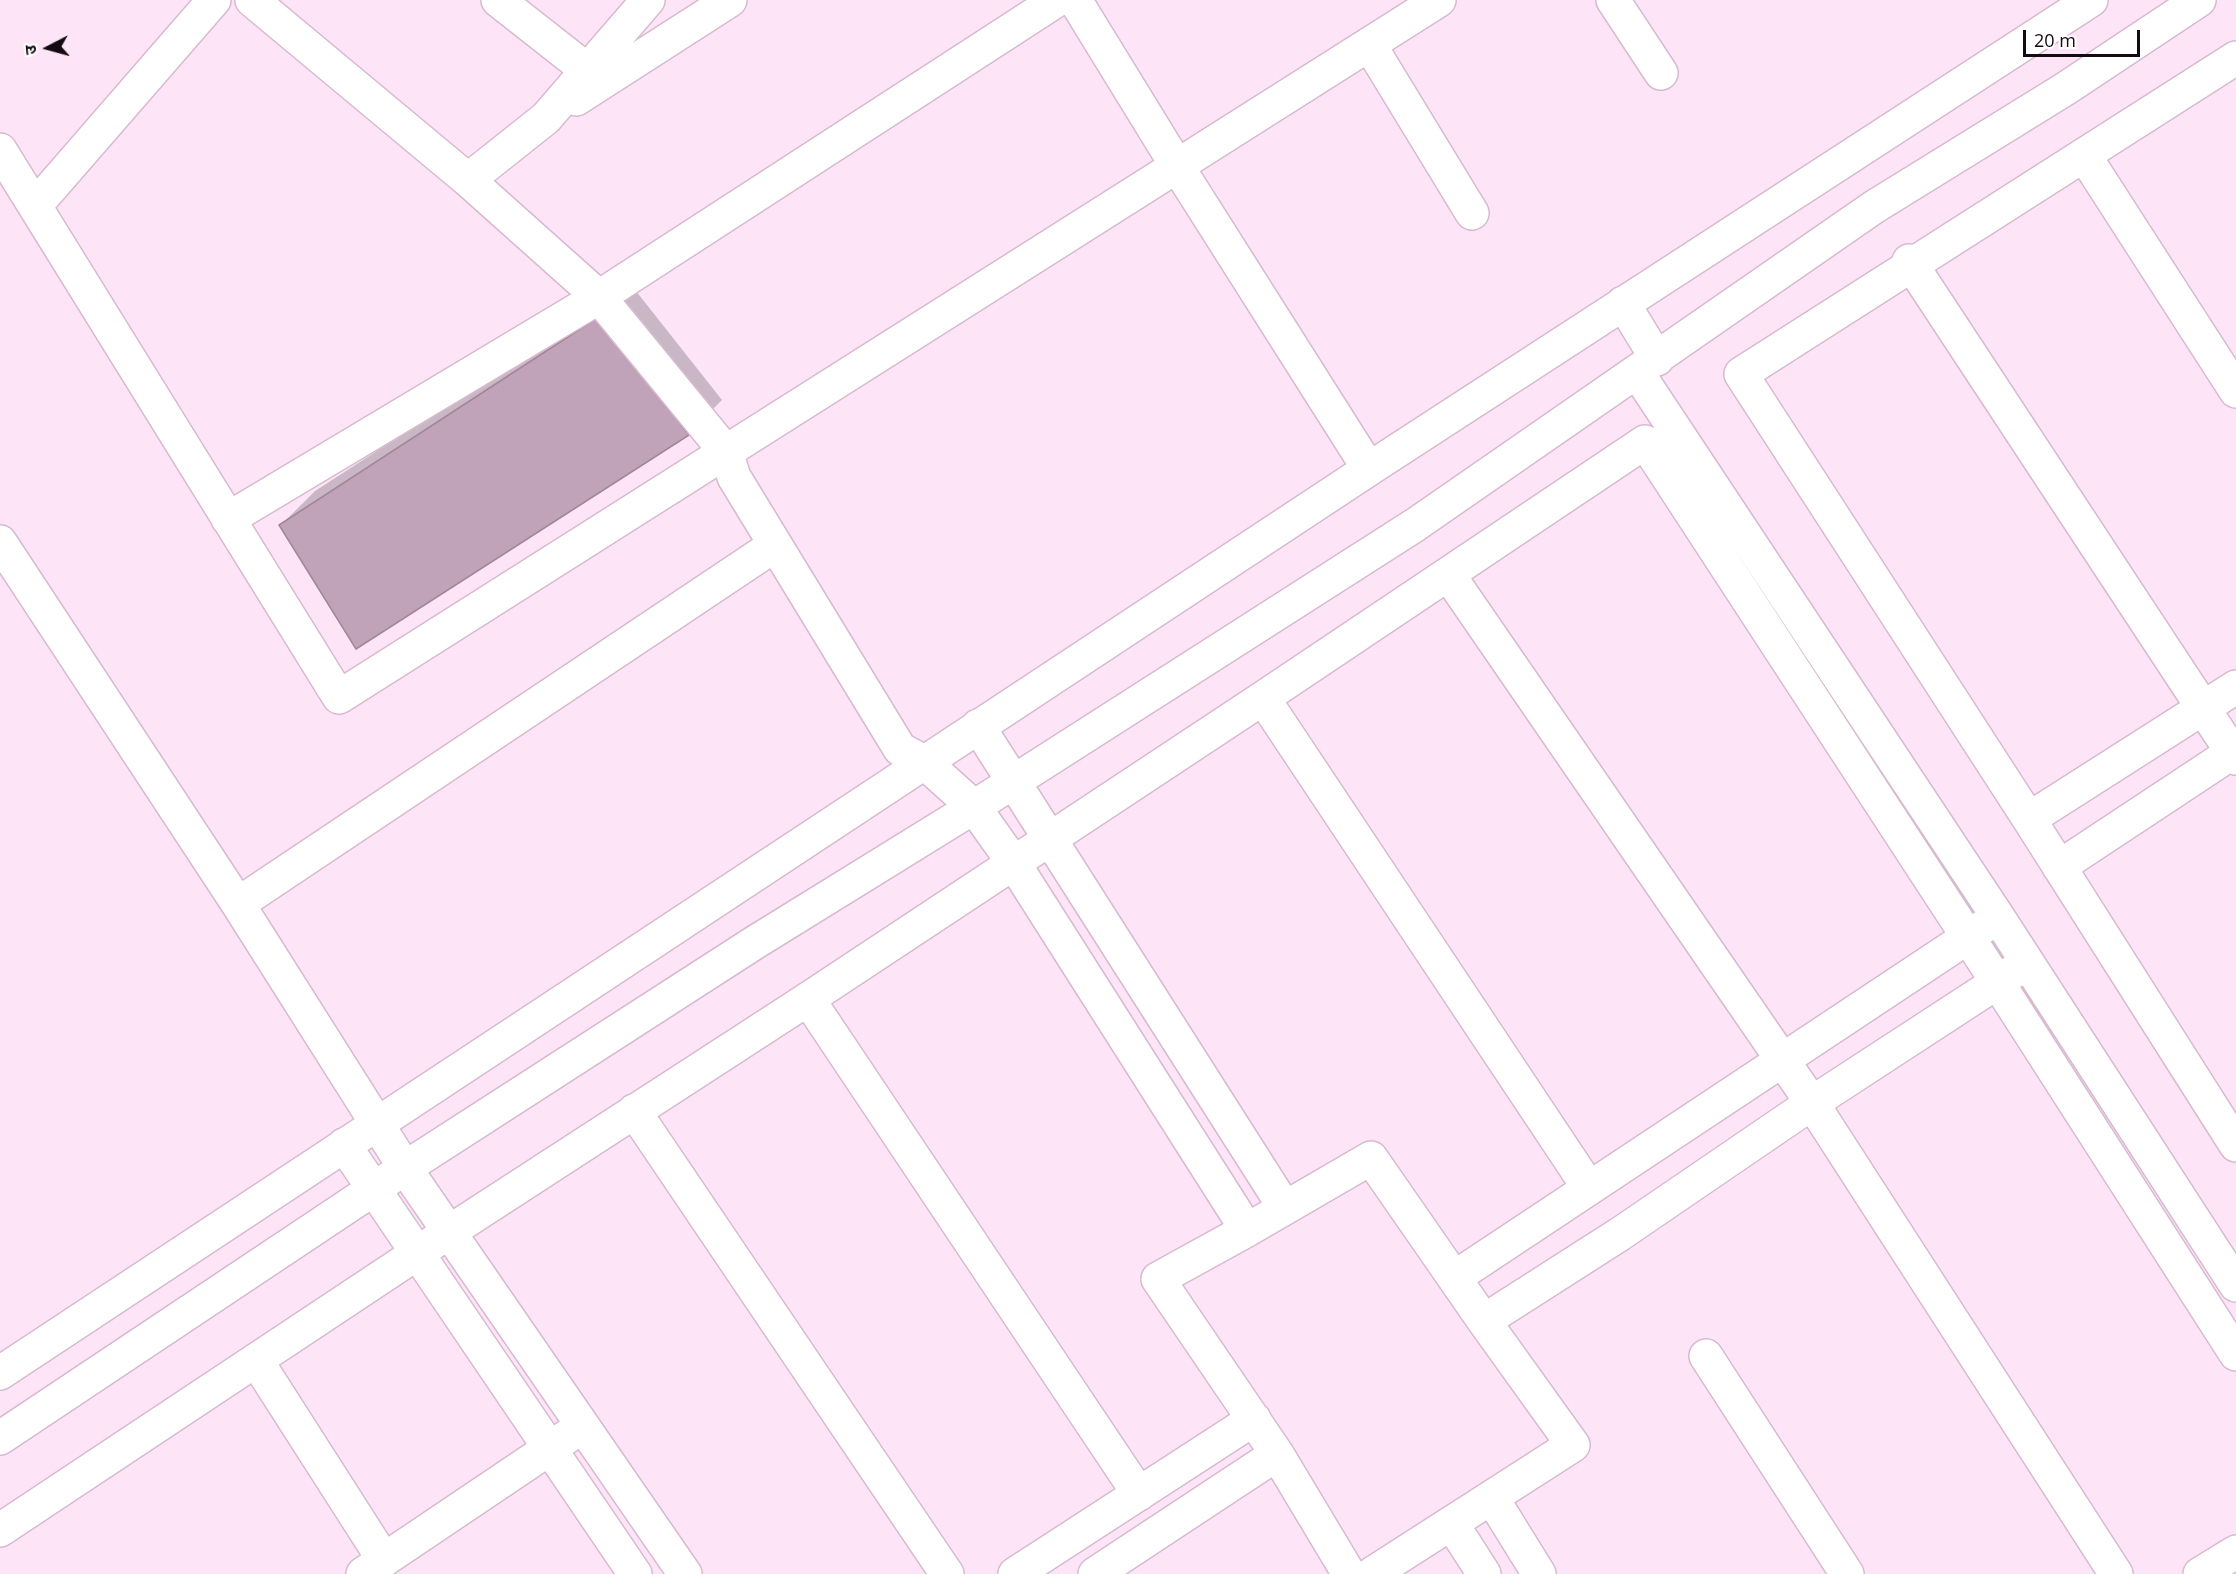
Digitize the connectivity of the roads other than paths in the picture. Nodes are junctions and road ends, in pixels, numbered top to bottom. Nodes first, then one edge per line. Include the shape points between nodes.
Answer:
1 (214, 0) edge
2 (252, 0) edge
3 (498, 0) edge
4 (648, 0) edge
5 (730, 0) edge
6 (1057, 0) edge
7 (1075, 0) edge
8 (1439, 0) edge
9 (1613, 0) edge
10 (2091, 0) edge
11 (2199, 0) edge
12 (1369, 44) junction
13 (2236, 58) edge
14 (587, 70) junction
15 (1661, 73) dead end
16 (546, 118) junction
17 (0, 150) edge
18 (2084, 155) junction
19 (1177, 166) junction
20 (468, 180) junction
21 (35, 206) junction
22 (1472, 213) dead end
23 (1910, 263) junction
24 (599, 297) junction
25 (1623, 303) junction
26 (1647, 365) junction
27 (2236, 390) edge
28 (726, 452) junction
29 (1369, 469) junction
30 (228, 519) junction
31 (0, 542) edge
32 (776, 545) junction
33 (1448, 574) junction
34 (2236, 687) edge
35 (1263, 698) junction
36 (2204, 708) junction
37 (978, 726) junction
38 (2235, 753) edge
39 (924, 762) junction
40 (1013, 782) junction
41 (974, 807) junction
42 (2029, 819) junction
43 (1050, 838) junction
44 (1013, 862) junction
45 (2059, 867) junction
46 (238, 904) junction
47 (1998, 917) junction
48 (1968, 937) junction
49 (2027, 962) junction
50 (1998, 983) junction
51 (808, 999) junction
52 (1782, 1060) junction
53 (1812, 1103) junction
54 (634, 1111) junction
55 (377, 1123) junction
56 (344, 1145) junction
57 (2236, 1145) edge
58 (405, 1168) junction
59 (1589, 1188) junction
60 (374, 1189) junction
61 (1285, 1208) junction
62 (1247, 1230) junction
63 (448, 1232) junction
64 (417, 1253) junction
65 (1454, 1278) junction
66 (2236, 1286) edge
67 (1484, 1321) junction
68 (2236, 1354) edge
69 (1706, 1356) dead end
70 (256, 1360) junction
71 (0, 1373) edge
72 (1254, 1419) junction
73 (583, 1426) junction
74 (0, 1438) edge
75 (550, 1448) junction
76 (1277, 1454) junction
77 (1139, 1494) junction
78 (1492, 1498) junction
79 (1452, 1524) junction
80 (0, 1530) edge
81 (2236, 1552) edge
82 (374, 1567) edge
83 (635, 1574) edge
84 (685, 1574) edge
85 (947, 1574) edge
86 (1015, 1574) edge
87 (1095, 1574) edge
88 (1349, 1574) edge
89 (1372, 1574) edge
90 (1484, 1574) edge
91 (1539, 1574) edge
92 (1847, 1574) edge
93 (2115, 1574) edge
94 (2200, 1574) edge

1 - 21 street
2 - 20 street
3 - 14 street
4 - 14 street
5 - 16 street
6 - 24 street
7 - 19 street
8 - 12 street
9 - 15 street
10 - 25 street
11 - 26 street via 2065,89 1874,207
12 - 19 street
12 - 22 street
13 - 18 street
14 - 16 street
16 - 20 street
17 - 21 street
18 - 23 street
18 - 27 street
19 - 28 street
19 - 29 street
20 - 24 street
21 - 30 street
23 - 36 street
23 - 42 street via 1741,374
24 - 28 street
24 - 30 street
25 - 26 street
25 - 29 street
26 - 40 street via 1415,525
26 - 47 street
28 - 30 street via 339,697
28 - 32 street via 734,477
29 - 37 street
31 - 46 street
32 - 39 street via 900,749
32 - 46 street
33 - 35 street
33 - 48 street via 1645,442
33 - 52 street
34 - 36 street
35 - 43 street
35 - 59 street
36 - 38 street
36 - 42 street
37 - 39 street
37 - 40 street
38 - 45 street
39 - 41 street
39 - 55 street
40 - 41 street
40 - 43 street
41 - 44 street
41 - 58 street via 754,943
42 - 45 street
43 - 44 street
43 - 61 street
44 - 51 street
44 - 62 street
45 - 57 street
46 - 55 street
47 - 48 street
47 - 49 street
48 - 50 street
48 - 52 street
49 - 50 street
49 - 66 street
50 - 53 street
50 - 68 street
51 - 54 street
51 - 77 street
52 - 53 street
52 - 59 street
53 - 67 street
53 - 93 street
54 - 63 street
54 - 85 street
55 - 56 street
55 - 58 street
56 - 60 street
56 - 71 street
58 - 60 street
58 - 63 street
59 - 65 street
60 - 64 street
60 - 74 street
61 - 62 street
61 - 65 street via 1371,1158
62 - 72 street via 1158,1279
63 - 64 street
63 - 73 street
64 - 70 street
64 - 75 street
65 - 67 street
67 - 78 street via 1573,1445
69 - 92 street
70 - 80 street
70 - 82 street
72 - 76 street
72 - 77 street
73 - 75 street
73 - 84 street
75 - 82 street
75 - 83 street
76 - 87 street
76 - 88 street
77 - 86 street
78 - 79 street
78 - 91 street
79 - 89 street
79 - 90 street
81 - 94 street

